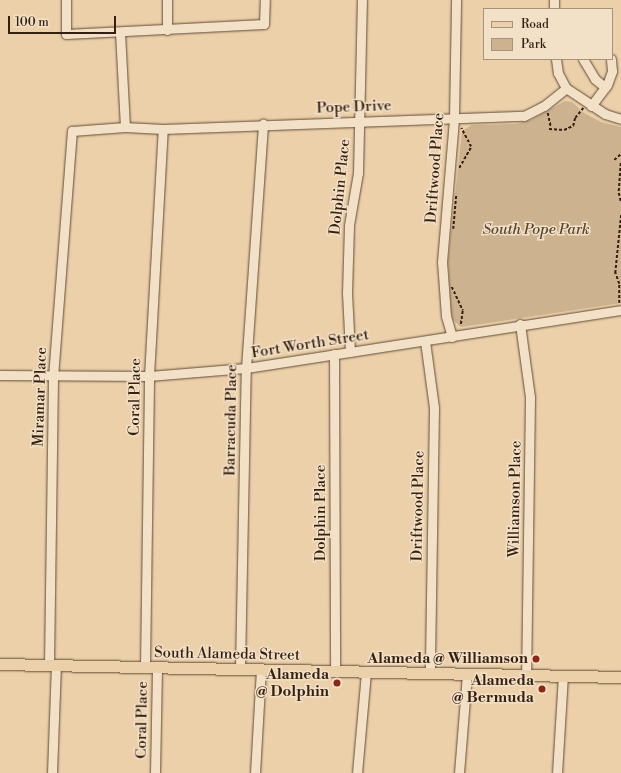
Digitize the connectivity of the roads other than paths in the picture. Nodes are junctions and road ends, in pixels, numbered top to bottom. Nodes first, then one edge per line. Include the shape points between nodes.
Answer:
1 (66, 0) edge
2 (167, 0) edge
3 (265, 0) edge
4 (362, 0) edge
5 (456, 0) edge
6 (167, 30) junction
7 (120, 32) junction
8 (556, 60) edge
9 (584, 60) edge
10 (611, 60) edge
11 (605, 87) junction
12 (566, 88) junction
13 (589, 105) junction
14 (454, 118) junction
15 (621, 119) edge
16 (360, 122) junction
17 (263, 124) junction
18 (125, 127) junction
19 (163, 129) junction
20 (72, 131) joint
21 (620, 311) edge
22 (520, 324) junction
23 (456, 336) junction
24 (425, 341) junction
25 (350, 352) junction
26 (334, 354) junction
27 (246, 368) junction
28 (0, 374) edge
29 (149, 376) junction
30 (52, 377) junction
31 (0, 664) edge
32 (52, 665) junction
33 (145, 667) junction
34 (157, 668) junction
35 (240, 669) junction
36 (261, 670) junction
37 (335, 671) junction
38 (366, 672) junction
39 (430, 673) junction
40 (467, 674) junction
41 (526, 675) junction
42 (563, 676) junction
43 (621, 677) edge
44 (52, 773) edge
45 (154, 773) edge
46 (255, 773) edge
47 (357, 773) edge
48 (459, 773) edge
49 (557, 773) edge

1 - 7 street via 66,34
2 - 6 street
3 - 6 street via 264,24
4 - 16 street, Dolphin Place
5 - 14 street, Driftwood Place
6 - 7 street
7 - 18 street
8 - 12 street via 558,72
9 - 11 street via 595,79
10 - 11 street via 612,71
11 - 13 street
12 - 13 street
12 - 14 street, Pope Drive via 524,116
13 - 15 street
14 - 16 street, Pope Drive
14 - 23 street, Driftwood Place via 442,262 446,316
16 - 17 street, Pope Drive
16 - 25 street, Dolphin Place via 358,173 348,224 346,293
17 - 19 street, Pope Drive
17 - 27 street, Barracuda Place
18 - 19 street, Pope Drive
18 - 20 street, Pope Drive
19 - 29 street, Coral Place
20 - 30 street, Miramar Place
21 - 22 street, Fort Worth Street
22 - 23 street, Fort Worth Street
22 - 41 street, Williamson Place via 530,397
23 - 24 street, Fort Worth Street
24 - 25 street, Fort Worth Street
24 - 39 street, Driftwood Place via 434,408
25 - 26 street, Fort Worth Street
26 - 27 street, Fort Worth Street
26 - 37 street, Dolphin Place
27 - 29 street, Fort Worth Street
27 - 35 street, Barracuda Place
28 - 30 street, Fort Worth Street
29 - 30 street, Fort Worth Street
29 - 33 street, Coral Place
30 - 32 street, Miramar Place
31 - 32 main road, South Alameda Street
32 - 33 main road, South Alameda Street
32 - 44 street, Miramar Place
33 - 34 main road, South Alameda Street
34 - 35 main road, South Alameda Street
34 - 45 street, Coral Place
35 - 36 main road, South Alameda Street
36 - 37 main road, South Alameda Street
36 - 46 street
37 - 38 main road, South Alameda Street
38 - 39 main road, South Alameda Street
38 - 47 street
39 - 40 main road, South Alameda Street
40 - 41 main road, South Alameda Street
40 - 48 street
41 - 42 main road, South Alameda Street
42 - 43 main road, South Alameda Street
42 - 49 street

